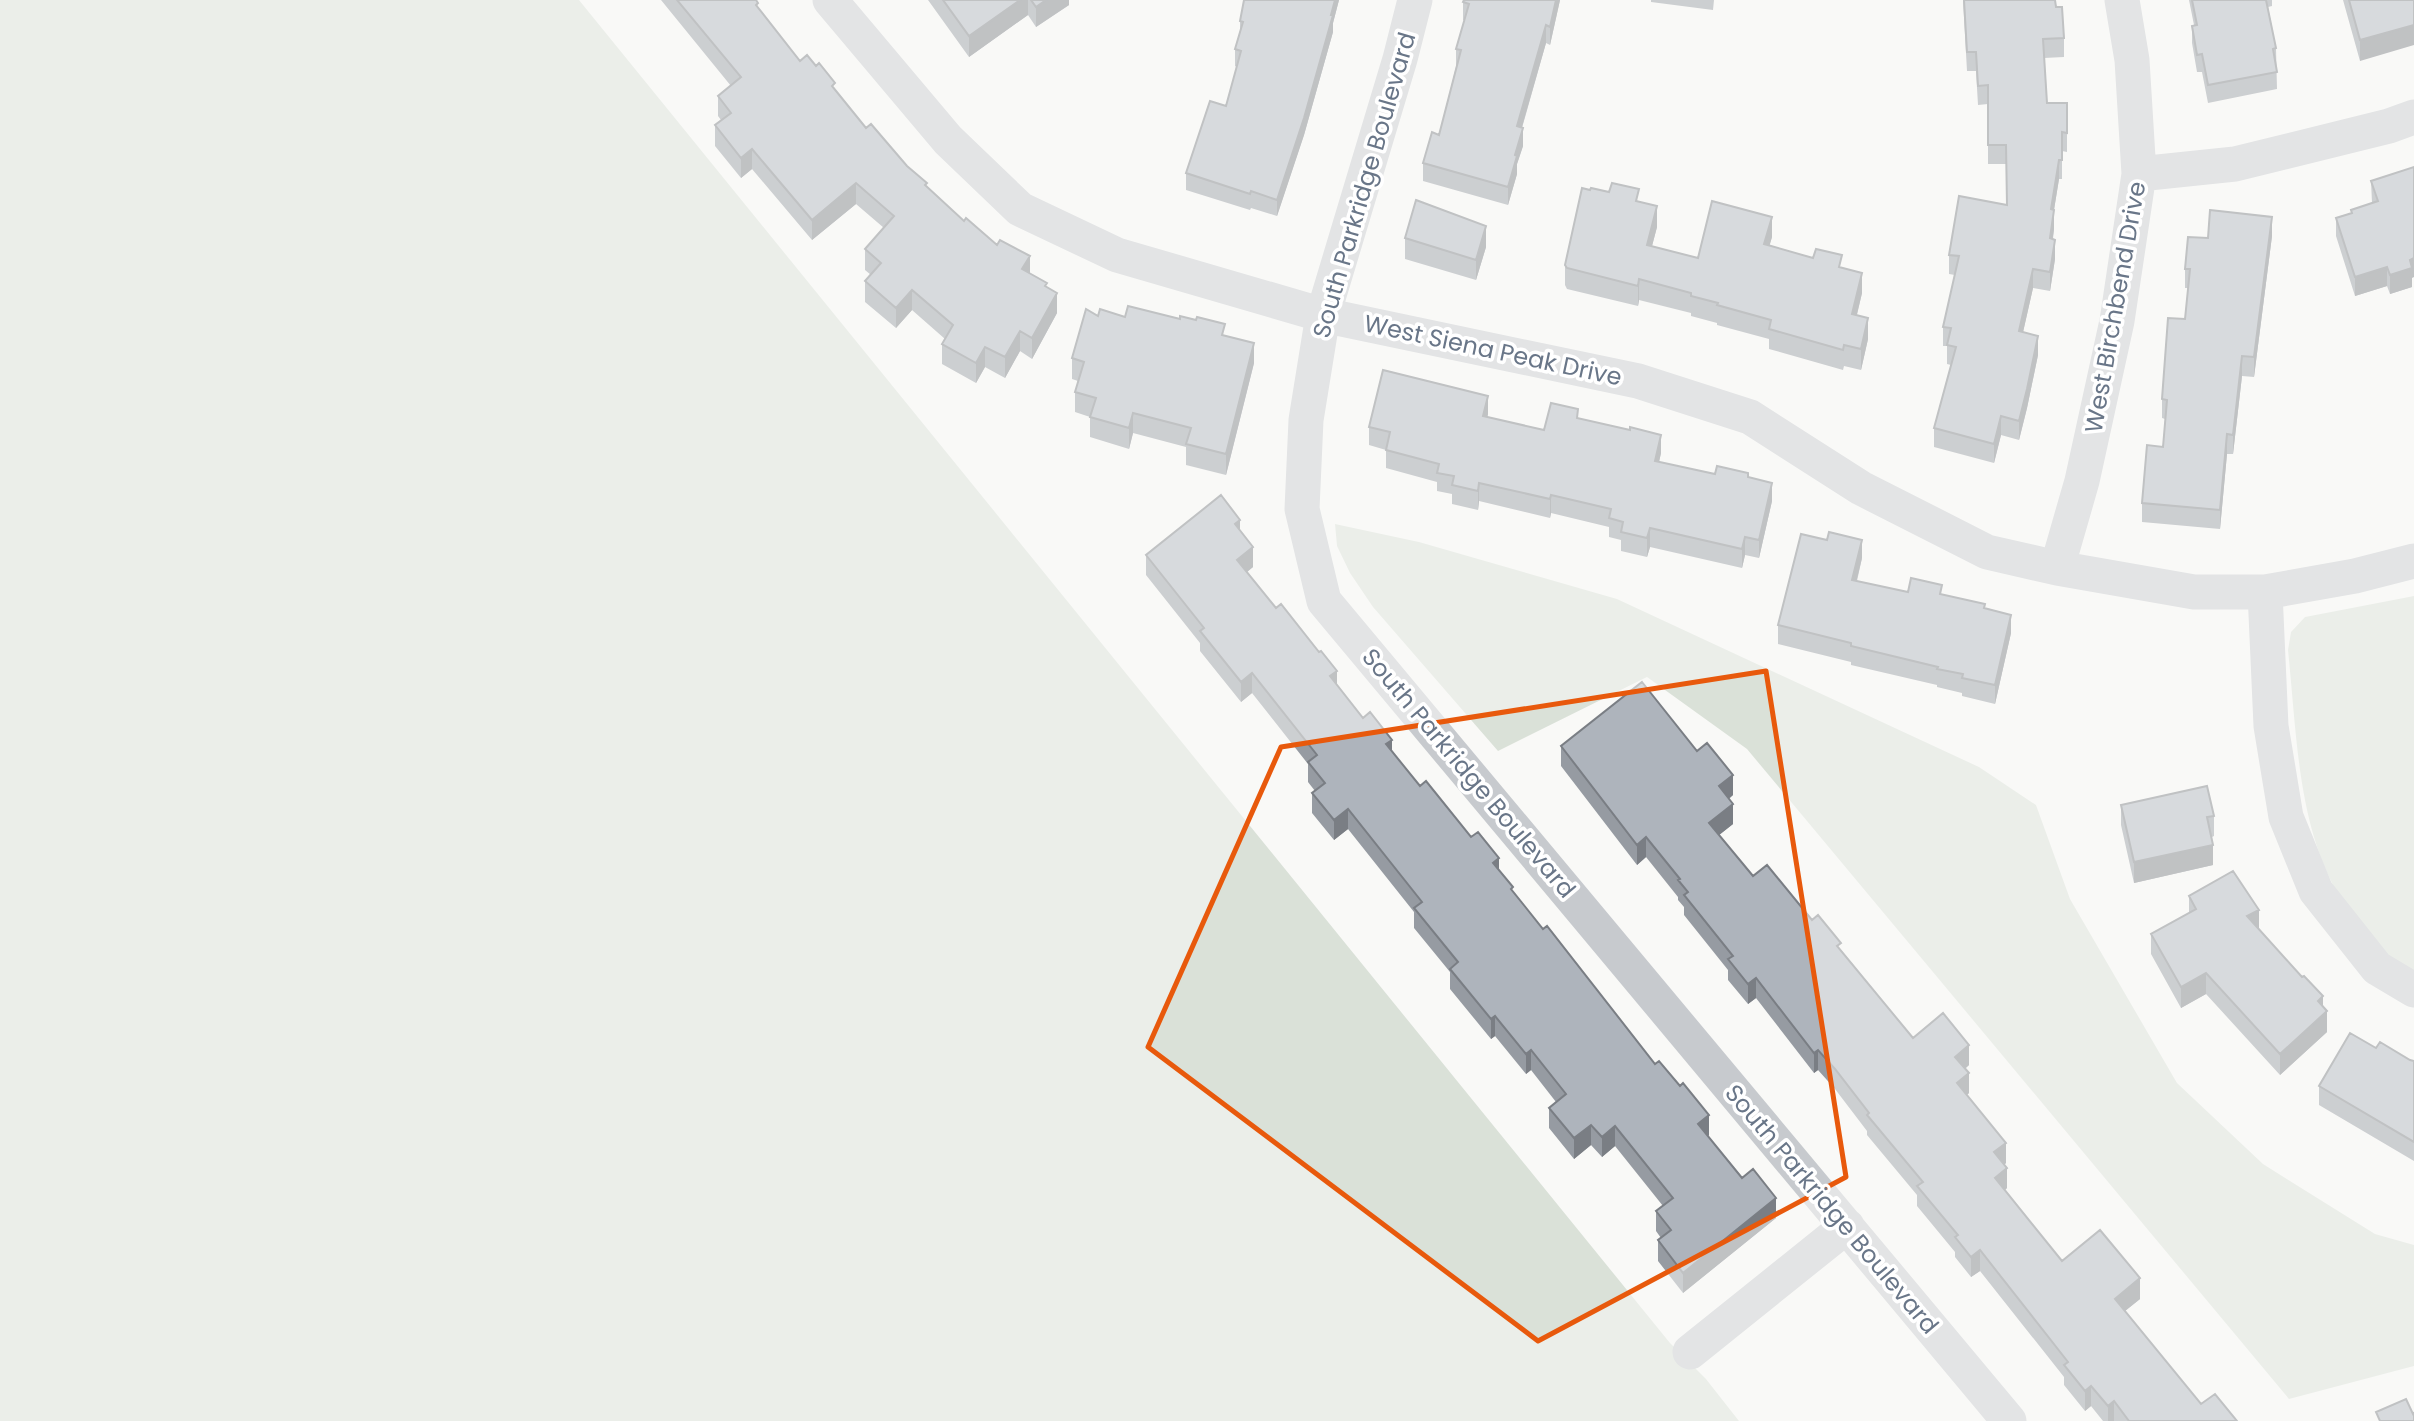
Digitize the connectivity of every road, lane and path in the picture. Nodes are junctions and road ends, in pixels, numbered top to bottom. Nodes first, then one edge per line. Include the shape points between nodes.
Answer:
1 (830, 0) edge
2 (1415, 0) edge
3 (2122, 0) edge
4 (2414, 117) edge
5 (2139, 174) junction
6 (1323, 315) junction
7 (2414, 561) edge
8 (2057, 568) junction
9 (2265, 592) junction
10 (2414, 990) edge
11 (1847, 1226) junction
12 (1690, 1352) dead end
13 (2009, 1421) edge

1 - 6 street, West Siena Peak Drive via 948,140 1020,209 1117,255
2 - 6 street, South Parkridge Boulevard
3 - 5 street, West Birchbend Drive via 2132,60
4 - 5 street via 2235,164
5 - 8 street, West Birchbend Drive via 2114,335 2082,481
6 - 8 street, West Siena Peak Drive via 1639,381 1750,417 1861,488 1987,552
6 - 11 street, South Parkridge Boulevard via 1306,420 1302,509 1324,601
7 - 9 street, West Siena Peak Drive
8 - 9 street, West Siena Peak Drive via 2194,592
9 - 10 street via 2272,726 2286,817 2316,891 2377,968
11 - 12 street
11 - 13 street, South Parkridge Boulevard

